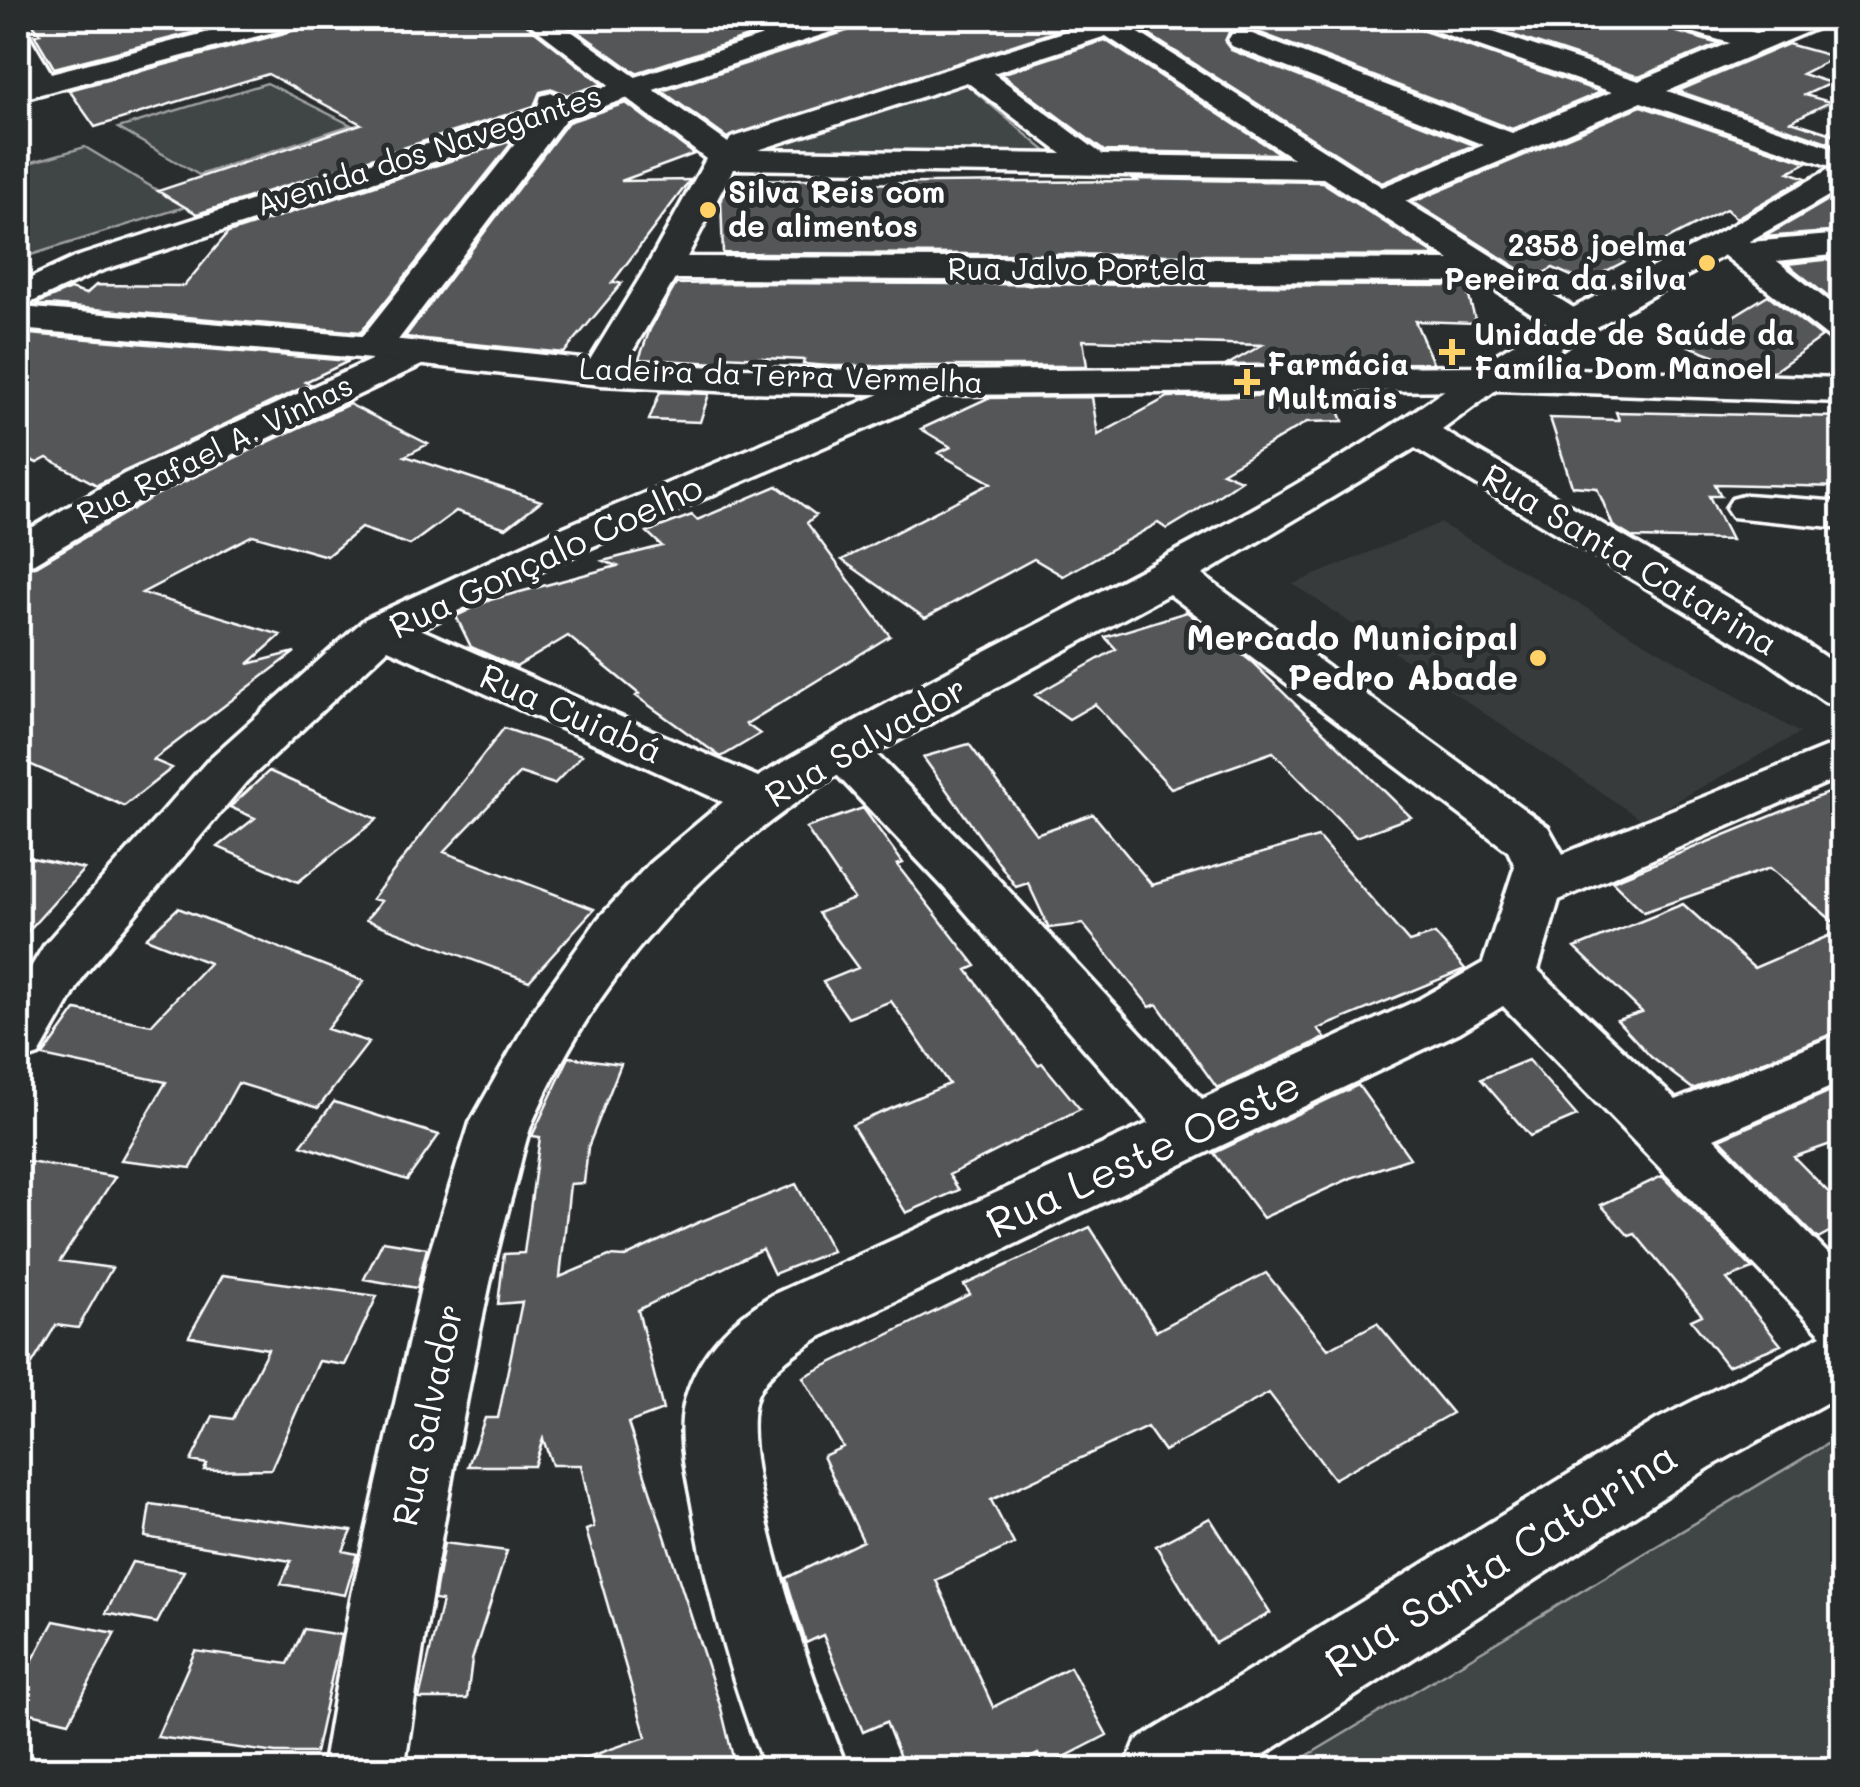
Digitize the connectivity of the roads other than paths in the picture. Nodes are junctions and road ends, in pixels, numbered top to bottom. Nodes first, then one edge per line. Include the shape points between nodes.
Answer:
1 (293, 18) edge
2 (536, 18) edge
3 (817, 18) edge
4 (845, 18) edge
5 (1426, 18) edge
6 (1674, 18) edge
7 (1816, 18) edge
8 (1121, 22) edge
9 (1288, 23) dead end
10 (762, 24) edge
11 (18, 40) edge
12 (1242, 40) junction
13 (1756, 42) junction
14 (1172, 64) junction
15 (970, 70) junction
16 (623, 83) junction
17 (30, 87) edge
18 (1640, 92) junction
19 (552, 106) junction
20 (1514, 145) junction
21 (721, 156) junction
22 (1842, 161) edge
23 (1099, 166) junction
24 (1332, 168) junction
25 (1842, 175) edge
26 (1379, 200) junction
27 (1842, 244) edge
28 (1735, 248) junction
29 (664, 268) junction
30 (1490, 271) junction
31 (18, 274) edge
32 (18, 297) edge
33 (18, 318) edge
34 (1572, 323) junction
35 (1842, 330) edge
36 (372, 348) junction
37 (417, 353) junction
38 (600, 373) junction
39 (1487, 378) junction
40 (938, 384) junction
41 (1842, 390) edge
42 (1414, 431) junction
43 (1747, 508) dead end
44 (1842, 515) edge
45 (18, 554) edge
46 (1172, 574) junction
47 (382, 630) junction
48 (1842, 691) edge
49 (842, 749) junction
50 (1842, 758) edge
51 (761, 799) junction
52 (1535, 888) junction
53 (41, 955) edge
54 (1508, 976) junction
55 (18, 1039) edge
56 (1842, 1056) edge
57 (1194, 1130) junction
58 (1667, 1131) junction
59 (1842, 1313) edge
60 (1842, 1359) edge
61 (363, 1770) edge
62 (808, 1770) edge
63 (1165, 1770) edge

1 - 17 street
2 - 16 street
3 - 10 street, Avenida dos Navegantes
4 - 16 street, Avenida dos Navegantes
5 - 18 street
6 - 13 street
7 - 13 street
8 - 14 street
8 - 15 street
9 - 12 street
10 - 16 street, Avenida dos Navegantes
11 - 17 street
12 - 14 street
12 - 20 street
13 - 18 street
14 - 24 street
15 - 21 street
15 - 23 street
16 - 19 street, Avenida dos Navegantes
16 - 21 street
18 - 20 street
18 - 22 street
19 - 31 street, Avenida dos Navegantes
19 - 32 street, Avenida dos Navegantes via 88,264
19 - 36 street via 549,121
20 - 26 street
21 - 23 street
21 - 29 street
23 - 24 street
24 - 26 street
25 - 28 street, Rua Salvador
26 - 30 street
27 - 28 street
28 - 34 street, Rua Salvador
28 - 35 street
29 - 30 street, Rua Jalvo Portela
29 - 38 street
30 - 34 street
33 - 36 street, Ladeira da Terra Vermelha
34 - 39 street, Rua Salvador
36 - 37 street, Ladeira da Terra Vermelha
37 - 38 street, Ladeira da Terra Vermelha
37 - 45 street, Rua Rafael A. Vinhas via 139,483
38 - 40 street, Ladeira da Terra Vermelha
39 - 40 street, Ladeira da Terra Vermelha
39 - 41 street, Ladeira da Terra Vermelha
39 - 42 street, Rua Salvador
40 - 47 street, Rua Gonçalo Coelho via 572,540
42 - 46 street, Rua Salvador
42 - 48 street, Rua Santa Catarina
43 - 44 street
46 - 49 street, Rua Salvador
46 - 52 street via 1529,840 1542,866
47 - 51 street, Rua Cuiabá
47 - 53 street, Rua Gonçalo Coelho
49 - 51 street, Rua Salvador
49 - 57 street
50 - 52 street
51 - 61 street, Rua Salvador via 668,876 618,933 557,1022 502,1122 460,1261 390,1599
52 - 54 street
53 - 55 street, Rua Gonçalo Coelho
54 - 57 street, Rua Leste Oeste via 1439,1016
54 - 58 street
56 - 58 street
57 - 62 street, Rua Leste Oeste via 796,1316 754,1343 722,1393 718,1450 746,1602
58 - 59 street
60 - 63 street, Rua Santa Catarina via 1684,1444

